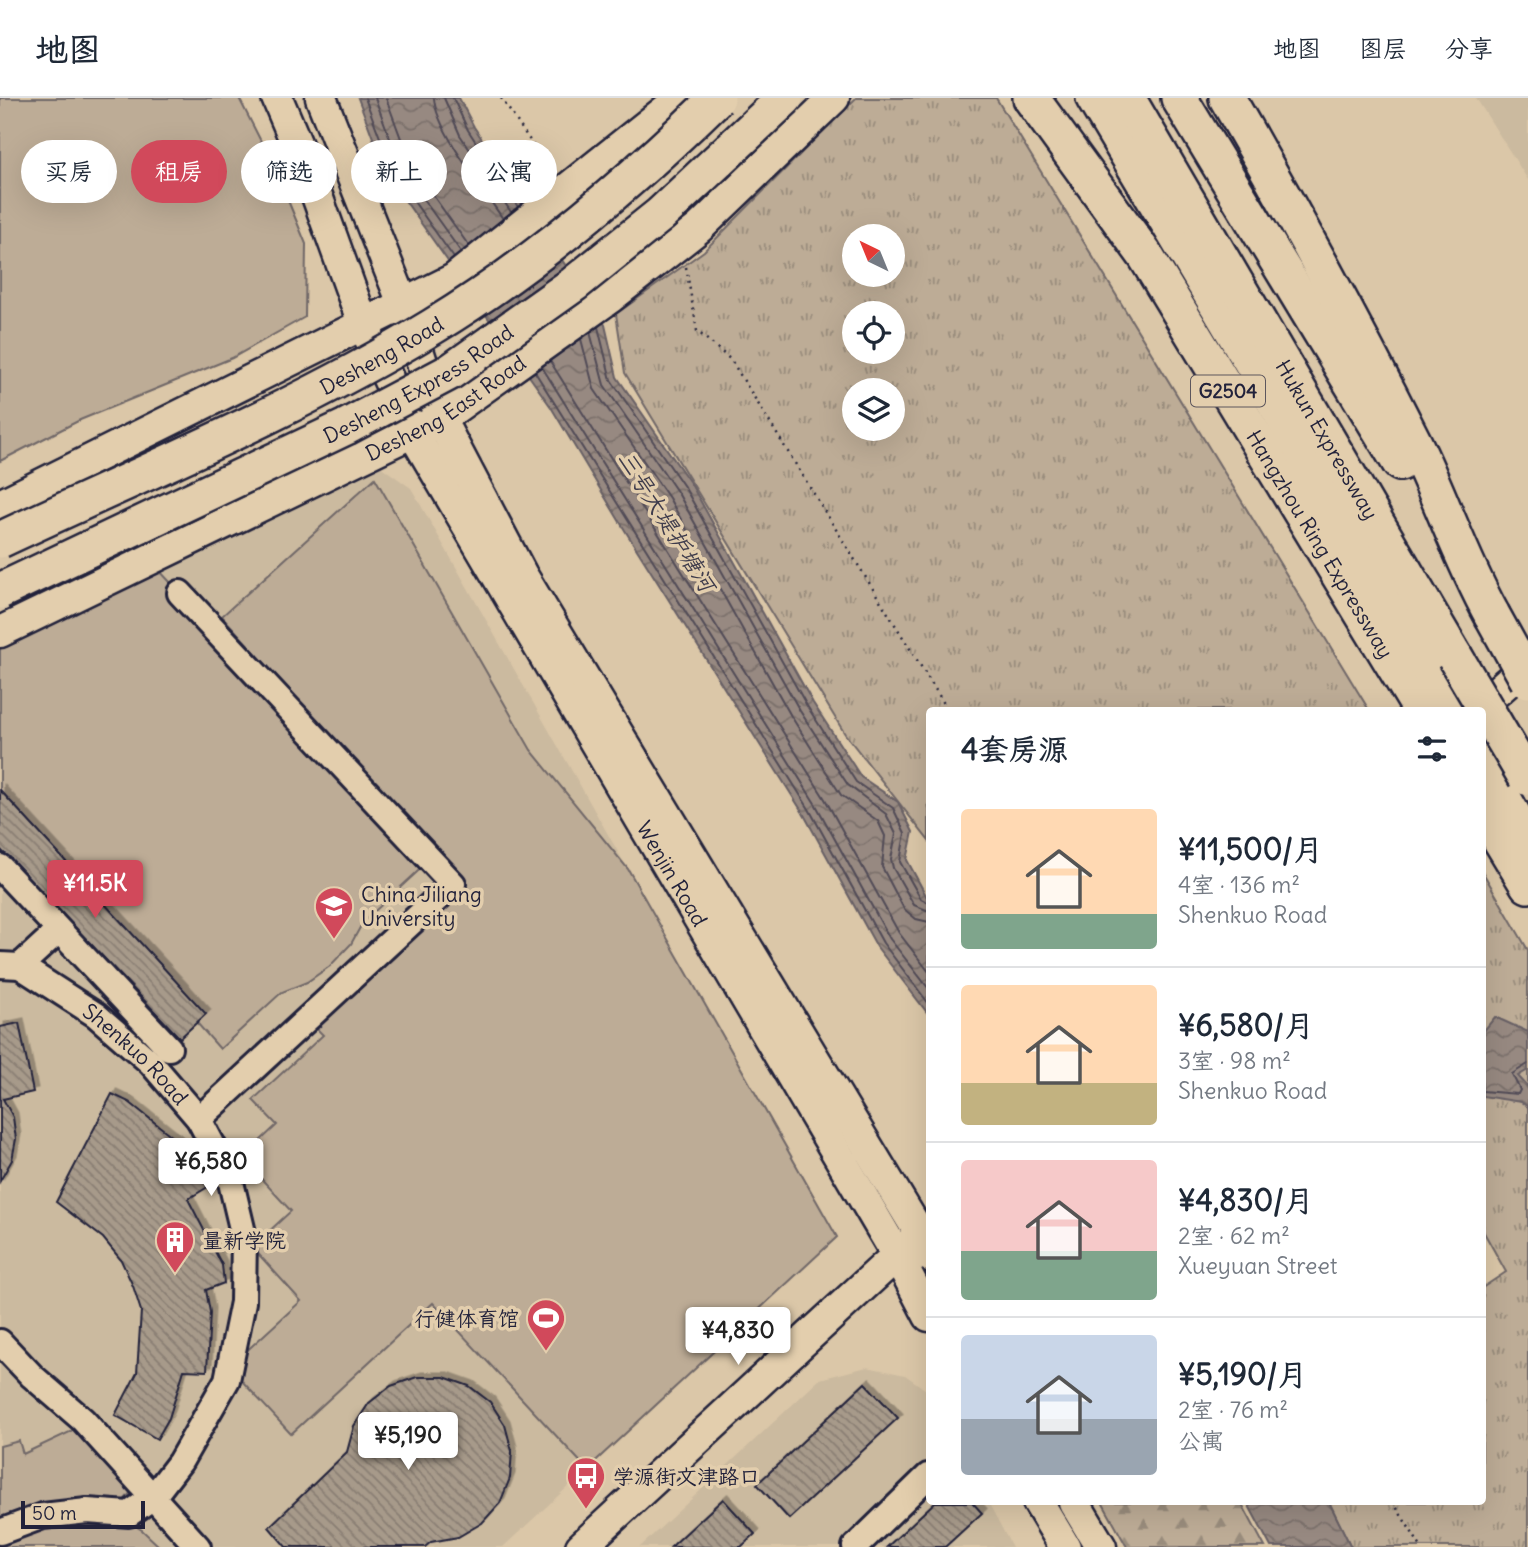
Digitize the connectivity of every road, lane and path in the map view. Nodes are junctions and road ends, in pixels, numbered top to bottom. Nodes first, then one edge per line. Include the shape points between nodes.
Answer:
1 (277, 98) edge
2 (320, 98) edge
3 (501, 98) edge
4 (681, 98) edge
5 (717, 98) edge
6 (786, 98) edge
7 (834, 98) edge
8 (1031, 98) edge
9 (1094, 98) edge
10 (1127, 98) edge
11 (1179, 98) edge
12 (1227, 98) edge
13 (527, 140) edge
14 (557, 182) edge
15 (534, 203) edge
16 (681, 242) junction
17 (404, 306) junction
18 (364, 326) junction
19 (440, 419) junction
20 (413, 433) junction
21 (0, 505) edge
22 (0, 540) edge
23 (0, 591) edge
24 (180, 593) dead end
25 (1485, 602) junction
26 (0, 632) edge
27 (1528, 664) edge
28 (1528, 680) edge
29 (1430, 684) edge
30 (1528, 688) edge
31 (946, 707) edge
32 (1445, 707) edge
33 (1449, 707) edge
34 (1479, 707) edge
35 (1486, 727) edge
36 (1486, 768) edge
37 (1486, 768) edge
38 (1505, 796) edge
39 (1528, 841) edge
40 (0, 867) edge
41 (1528, 885) edge
42 (58, 931) junction
43 (10, 966) edge
44 (169, 1048) dead end
45 (199, 1119) junction
46 (926, 1241) edge
47 (926, 1244) edge
48 (901, 1266) junction
49 (926, 1311) edge
50 (0, 1342) edge
51 (926, 1478) edge
52 (153, 1497) junction
53 (1040, 1505) edge
54 (1076, 1505) edge
55 (1395, 1505) edge
56 (0, 1532) edge
57 (198, 1547) edge
58 (581, 1547) edge
59 (603, 1547) edge
60 (855, 1547) edge
61 (1065, 1547) edge
62 (1101, 1547) edge
63 (1421, 1547) edge

1 - 18 main road, Wenjin Road
2 - 17 main road, Wenjin Road
3 - 13 path
4 - 14 main road
5 - 22 highway, Desheng Road, bridge via 586,216 434,326 324,387
6 - 23 highway, Desheng Express Road, bridge via 660,215 574,284 450,372 346,427
7 - 16 main road, Desheng East Road
8 - 29 highway, Hangzhou Ring Expressway / G2504 via 1145,255
9 - 29 highway, Hukun Expressway via 1251,361
10 - 29 highway, Hukun Expressway
11 - 25 highway
12 - 25 highway via 1415,447
15 - 17 main road via 454,279
16 - 19 main road, Desheng East Road
16 - 31 path via 697,331 731,360
17 - 18 main road
17 - 19 main road, Wenjin Road
18 - 20 main road, Wenjin Road
18 - 21 main road
19 - 20 main road, Desheng East Road
19 - 46 main road, Wenjin Road via 522,575
20 - 26 main road, Desheng East Road
20 - 48 main road, Wenjin Road
24 - 45 street via 453,884
25 - 28 highway, bridge
27 - 34 main road
29 - 32 highway, Hukun Expressway, bridge
29 - 33 highway, Hukun Expressway
30 - 35 main road
36 - 38 highway, Hukun Expressway, bridge
37 - 38 highway, Hukun Expressway
38 - 39 highway, Hukun Expressway
38 - 41 highway
40 - 42 street
42 - 43 street
42 - 44 street
43 - 45 street, Shenkuo Road via 96,1015 151,1063
45 - 52 street, Shenkuo Road via 230,1178 244,1237 243,1302 227,1380 180,1462
47 - 48 main road
48 - 49 main road, Wenjin Road
48 - 58 main road
48 - 59 main road
50 - 52 street via 83,1420
51 - 60 street
52 - 56 street via 129,1514 87,1511 43,1516
52 - 57 street
53 - 61 main road
54 - 62 main road
55 - 63 path

